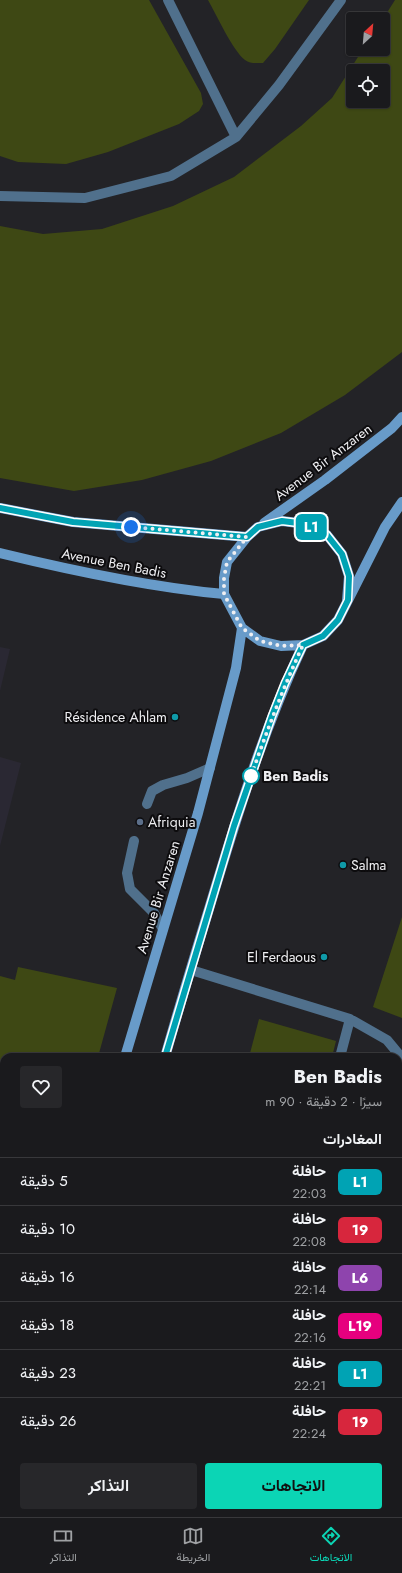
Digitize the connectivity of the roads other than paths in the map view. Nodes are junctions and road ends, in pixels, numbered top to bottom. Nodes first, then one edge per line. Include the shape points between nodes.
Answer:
1 (168, 0) edge
2 (341, 0) edge
3 (236, 137) junction
4 (0, 196) edge
5 (402, 417) edge
6 (402, 502) edge
7 (0, 508) edge
8 (258, 527) junction
9 (247, 537) junction
10 (0, 553) edge
11 (224, 594) junction
12 (348, 600) junction
13 (242, 628) junction
14 (303, 645) junction
15 (210, 768) junction
16 (147, 804) dead end
17 (134, 841) dead end
18 (163, 929) junction
19 (191, 970) junction
20 (350, 1019) junction
21 (126, 1053) edge
22 (166, 1053) edge
23 (341, 1053) edge
24 (398, 1053) edge

1 - 3 street
2 - 3 street via 279,86
3 - 4 street via 171,176 85,198
5 - 8 main road, Avenue Bir Anzaren via 392,428 325,480
6 - 12 main road, Avenue Bir Anzaren
7 - 9 main road via 73,522
8 - 9 main road, Avenue Bir Anzaren
8 - 12 main road, Avenue Bir Anzaren via 282,521 294,522 306,524 327,535 342,554 349,576
9 - 11 main road, Avenue Bir Anzaren via 227,562
10 - 11 main road, Avenue Ben Badis via 136,581
11 - 13 main road, Avenue Bir Anzaren
12 - 14 main road, Avenue Bir Anzaren via 338,620 323,636
13 - 14 main road, Avenue Bir Anzaren via 260,641 281,646
13 - 15 main road, Avenue Bir Anzaren via 236,668
14 - 19 main road via 272,716 239,811
15 - 16 street via 152,791
15 - 18 main road, Avenue Bir Anzaren
17 - 18 street via 127,873 130,889 154,913
18 - 21 main road, Avenue Bir Anzaren
19 - 20 street
19 - 22 main road
20 - 23 street
20 - 24 street via 387,1040

